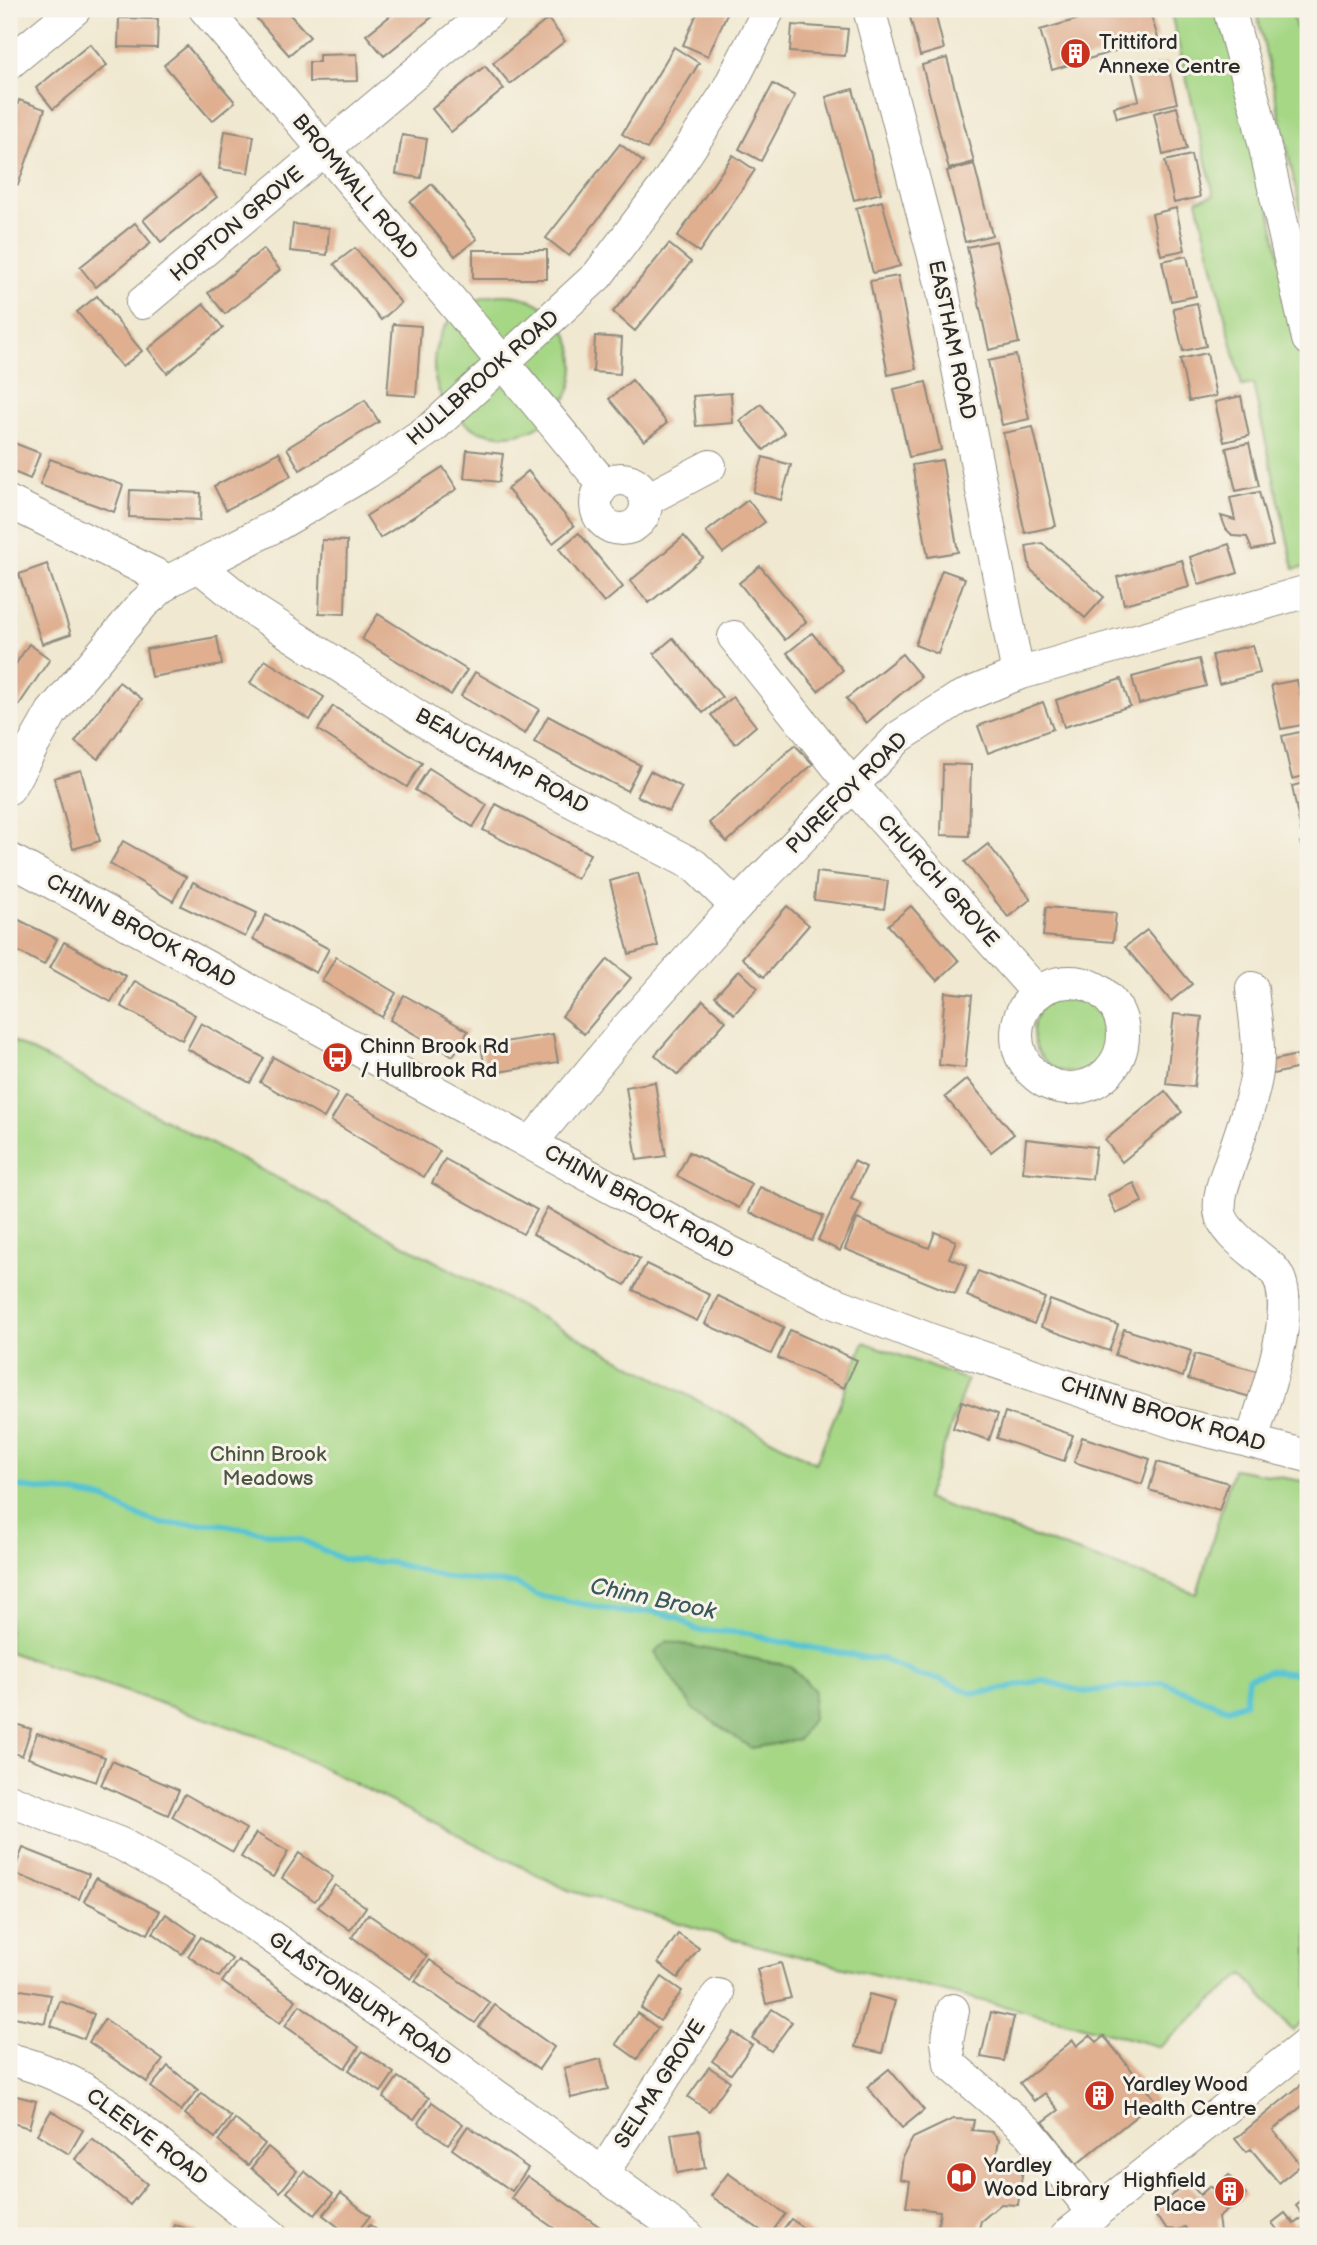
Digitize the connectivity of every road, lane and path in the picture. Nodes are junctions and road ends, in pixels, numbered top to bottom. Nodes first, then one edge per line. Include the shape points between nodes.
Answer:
1 (75, 9) edge
2 (205, 9) edge
3 (492, 9) edge
4 (769, 9) edge
5 (869, 9) edge
6 (1229, 9) edge
7 (9, 63) edge
8 (324, 150) junction
9 (142, 303) dead end
10 (1308, 339) edge
11 (505, 363) junction
12 (710, 466) dead end
13 (604, 485) junction
14 (646, 500) junction
15 (9, 502) edge
16 (199, 566) junction
17 (169, 581) junction
18 (1308, 591) edge
19 (734, 637) dead end
20 (1018, 674) junction
21 (853, 786) junction
22 (9, 788) edge
23 (9, 859) edge
24 (736, 906) junction
25 (1252, 988) dead end
26 (1038, 993) dead end
27 (531, 1143) junction
28 (1251, 1442) junction
29 (1308, 1456) edge
30 (9, 1800) edge
31 (718, 1995) dead end
32 (953, 2010) dead end
33 (1308, 2042) edge
34 (9, 2059) edge
35 (602, 2174) junction
36 (1095, 2214) junction
37 (272, 2236) edge
38 (688, 2236) edge
39 (1066, 2236) edge

1 - 7 street
2 - 8 street, BROMWALL ROAD
3 - 8 street, HOPTON GROVE
4 - 11 street, HULLBROOK ROAD via 726,94 607,264
5 - 20 street, EASTHAM ROAD via 942,287
6 - 10 street
8 - 9 street, HOPTON GROVE
8 - 11 street, BROMWALL ROAD
11 - 13 street, BROMWALL ROAD
11 - 16 street, HULLBROOK ROAD via 434,426 366,473
12 - 14 street
13 - 14 street via 626,479 639,486
13 - 14 street via 596,509 612,528 637,524
15 - 17 street
16 - 17 street, HULLBROOK ROAD
16 - 24 street, BEAUCHAMP ROAD via 253,610 452,738 694,865
17 - 22 street, HULLBROOK ROAD via 143,604 52,712
18 - 20 street, PUREFOY ROAD
19 - 21 street, CHURCH GROVE
20 - 21 street, PUREFOY ROAD via 959,698 899,737
21 - 24 street, PUREFOY ROAD
21 - 26 street, CHURCH GROVE
23 - 27 street, CHINN BROOK ROAD
24 - 27 street, PUREFOY ROAD
25 - 28 street via 1257,1073 1222,1190 1220,1211 1225,1226 1276,1273 1284,1324
27 - 28 street, CHINN BROOK ROAD via 827,1300 1150,1414
28 - 29 street, CHINN BROOK ROAD
30 - 35 street, GLASTONBURY ROAD via 121,1844 204,1889
31 - 35 street, SELMA GROVE
32 - 36 street via 947,2042 950,2064 1030,2133
33 - 36 street
34 - 37 street, CLEEVE ROAD via 86,2089
35 - 38 street, GLASTONBURY ROAD
36 - 39 street

